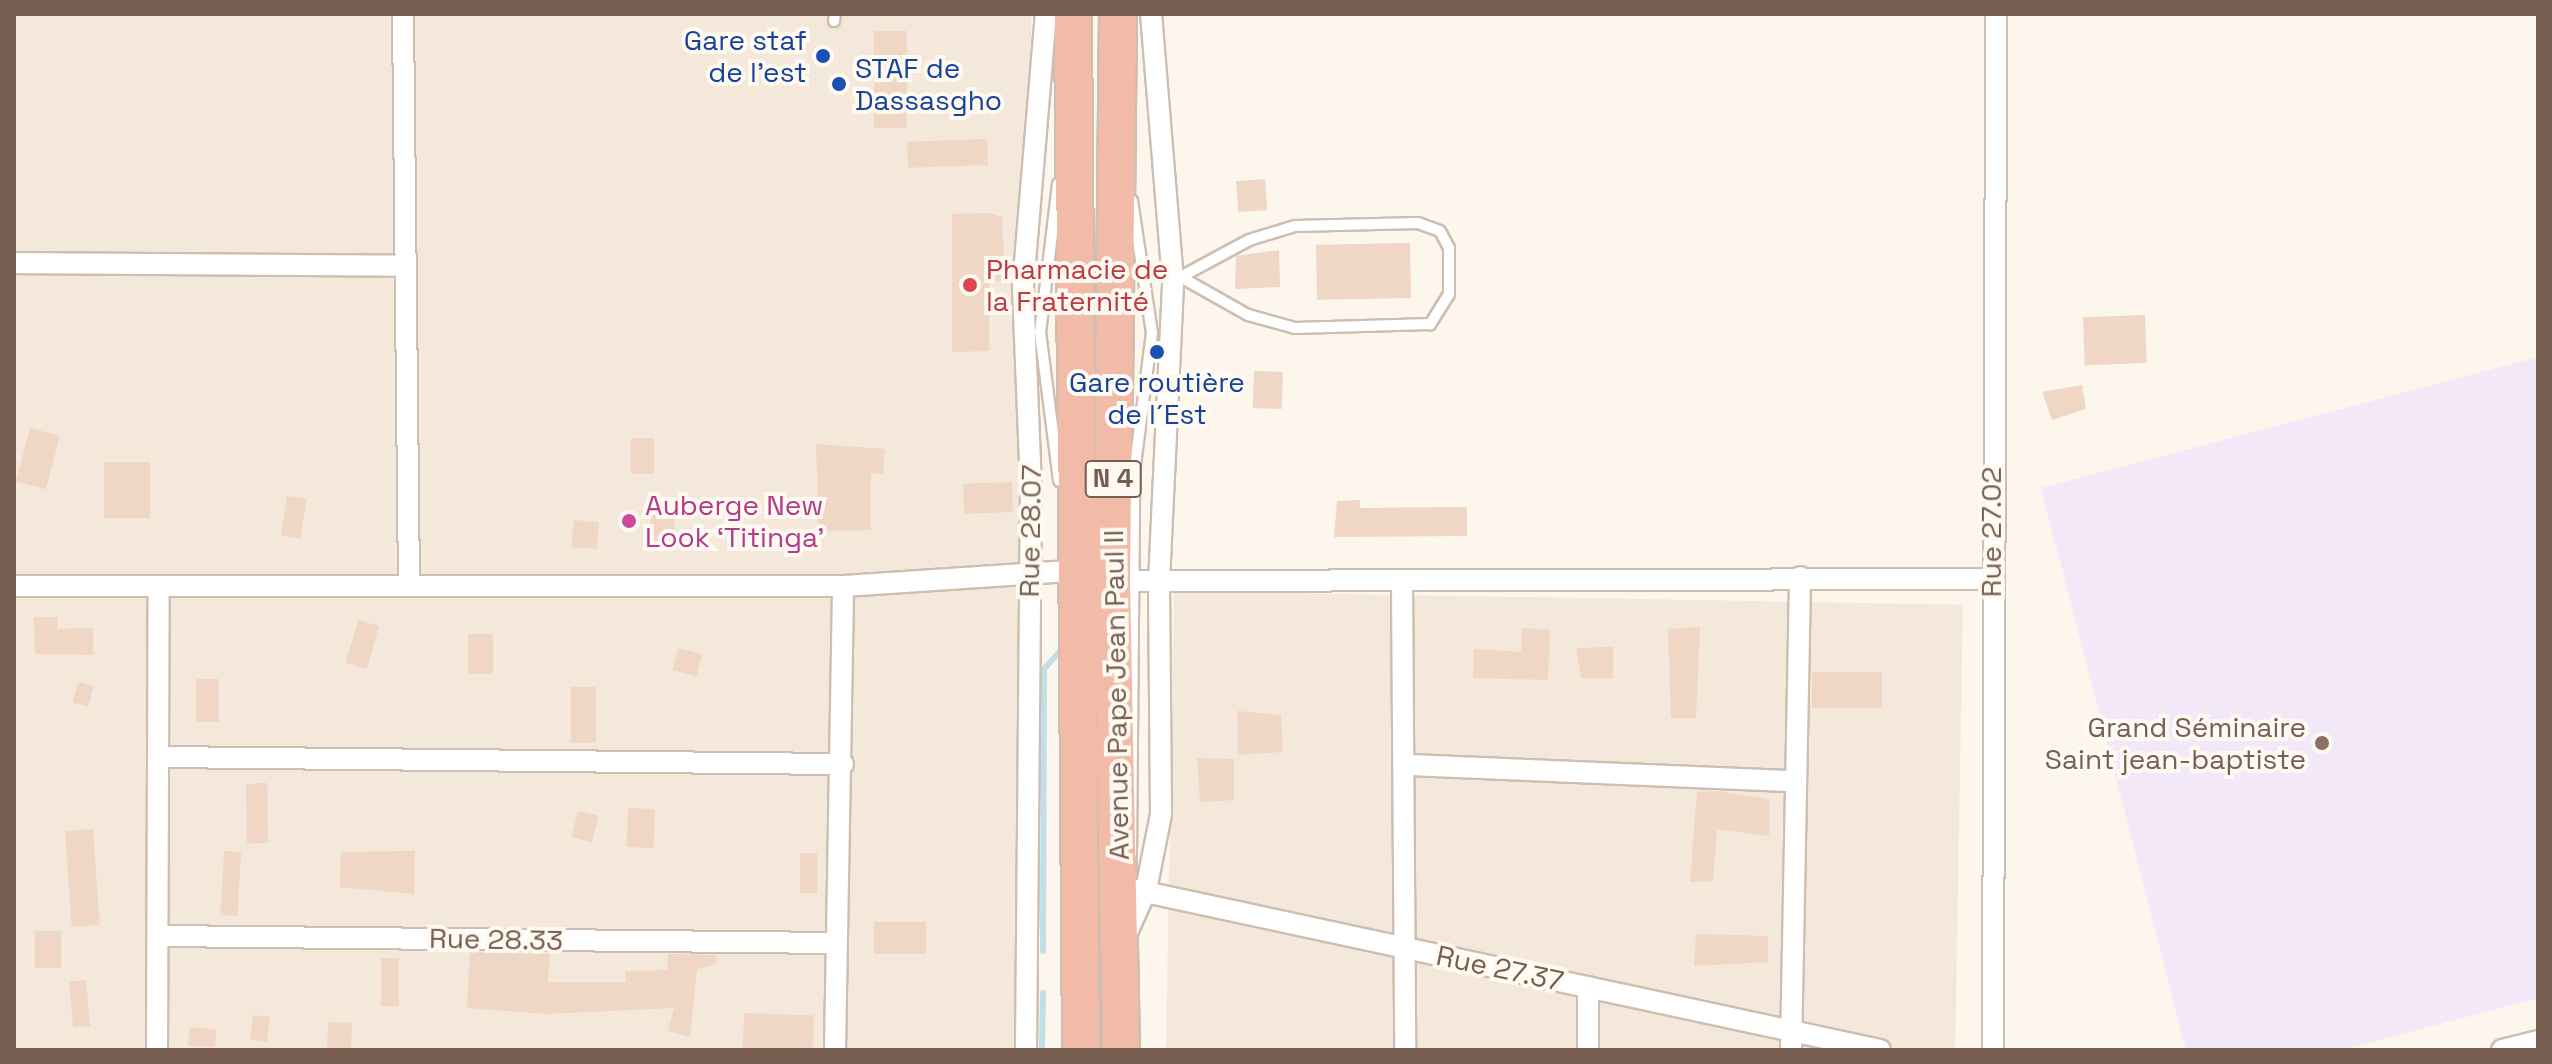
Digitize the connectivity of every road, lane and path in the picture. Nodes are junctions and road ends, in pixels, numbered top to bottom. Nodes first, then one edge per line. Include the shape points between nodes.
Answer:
1 (403, 14) edge
2 (1046, 14) edge
3 (1063, 14) edge
4 (1073, 14) edge
5 (1118, 14) edge
6 (1130, 14) edge
7 (1151, 14) edge
8 (1996, 14) edge
9 (14, 263) edge
10 (405, 266) junction
11 (1178, 280) junction
12 (1060, 500) dead end
13 (1029, 571) junction
14 (1085, 574) junction
15 (1800, 577) junction
16 (1990, 579) junction
17 (1159, 582) junction
18 (1402, 583) junction
19 (14, 586) edge
20 (159, 586) junction
21 (409, 586) junction
22 (843, 586) junction
23 (1062, 601) dead end
24 (159, 757) junction
25 (843, 764) junction
26 (1408, 765) junction
27 (1796, 781) junction
28 (1133, 890) junction
29 (1080, 922) junction
30 (158, 936) junction
31 (834, 943) junction
32 (1408, 948) junction
33 (1588, 987) junction
34 (1791, 1041) edge
35 (2538, 1041) edge
36 (157, 1050) edge
37 (835, 1050) edge
38 (1026, 1050) edge
39 (1081, 1050) edge
40 (1121, 1050) edge
41 (1405, 1050) edge
42 (1588, 1050) edge
43 (1880, 1050) edge
44 (1993, 1050) edge
45 (2502, 1050) edge

1 - 10 street
2 - 13 street, Rue 28.07 via 1023,286
3 - 12 lane via 1062,152 1040,332
4 - 14 highway, Avenue Pape Jean Paul II / N 4
5 - 14 highway, Avenue Pape Jean Paul II / N 4
6 - 14 lane via 1132,201 1152,333 1134,473
7 - 11 street
8 - 16 street, Rue 27.02
9 - 10 street
10 - 21 street
11 - 11 lane via 1233,309 1295,328 1430,324 1449,294 1449,248 1440,231 1418,223 1295,226 1249,240
11 - 17 street
13 - 14 street
13 - 22 street
13 - 38 street, Rue 28.07
14 - 17 street
14 - 28 highway, Avenue Pape Jean Paul II / N 4
14 - 29 highway, Avenue Pape Jean Paul II / N 4
15 - 16 street
15 - 18 street via 1472,575
15 - 27 street
16 - 44 street, Rue 27.02
17 - 18 street
17 - 28 street via 1161,814
18 - 26 street
19 - 20 street
20 - 21 street
20 - 24 street
21 - 22 street
22 - 25 street
23 - 29 lane via 1067,801
24 - 25 street
24 - 30 street
25 - 31 street
26 - 27 street
26 - 32 street
27 - 34 street
28 - 32 street, Rue 27.37
28 - 40 highway, Avenue Pape Jean Paul II / N 4 via 1121,944
29 - 39 highway, N 4
30 - 31 street, Rue 28.33
30 - 36 street
31 - 37 street
32 - 33 street, Rue 27.37
32 - 41 street
33 - 34 street, Rue 27.37
33 - 42 street
34 - 43 street, Rue 27.37
35 - 45 street

